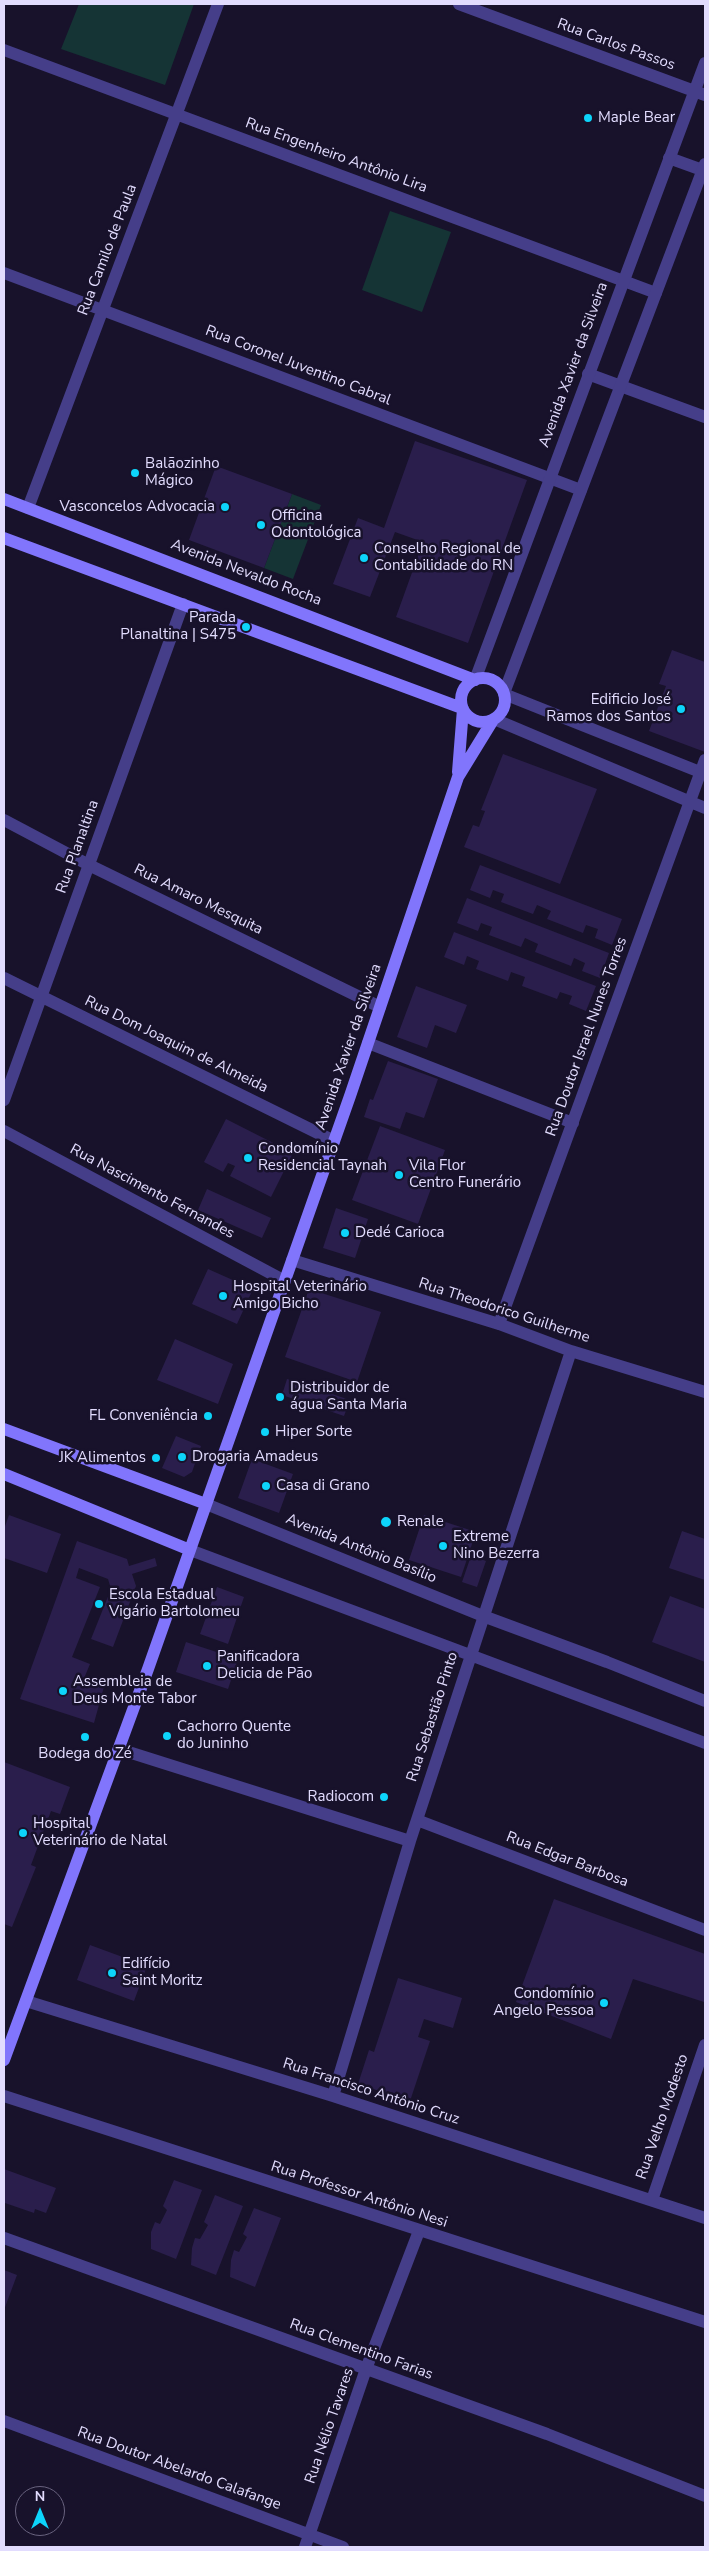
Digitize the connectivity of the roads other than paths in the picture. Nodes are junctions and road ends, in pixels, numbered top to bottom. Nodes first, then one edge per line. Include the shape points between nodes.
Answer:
1 (218, 4) edge
2 (459, 4) edge
3 (4, 50) edge
4 (705, 63) edge
5 (700, 93) edge
6 (176, 114) junction
7 (669, 158) junction
8 (704, 168) edge
9 (4, 273) edge
10 (622, 280) junction
11 (656, 293) junction
12 (103, 310) junction
13 (588, 374) junction
14 (621, 386) junction
15 (705, 417) edge
16 (550, 477) junction
17 (581, 490) junction
18 (4, 499) edge
19 (28, 508) junction
20 (4, 538) edge
21 (183, 604) junction
22 (475, 680) junction
23 (504, 693) junction
24 (463, 708) junction
25 (493, 720) junction
26 (704, 769) edge
27 (458, 777) junction
28 (690, 802) junction
29 (705, 808) edge
30 (4, 820) edge
31 (89, 865) junction
32 (4, 978) edge
33 (40, 996) junction
34 (380, 1007) junction
35 (368, 1043) junction
36 (4, 1100) edge
37 (573, 1123) junction
38 (4, 1132) edge
39 (334, 1141) junction
40 (292, 1260) junction
41 (285, 1281) junction
42 (499, 1324) junction
43 (570, 1351) junction
44 (705, 1392) edge
45 (4, 1431) edge
46 (4, 1474) edge
47 (206, 1504) junction
48 (190, 1550) junction
49 (483, 1616) junction
50 (471, 1654) junction
51 (705, 1701) edge
52 (705, 1744) edge
53 (119, 1749) junction
54 (417, 1820) junction
55 (410, 1841) junction
56 (705, 1930) edge
57 (26, 2001) junction
58 (705, 2045) edge
59 (4, 2060) edge
60 (4, 2096) edge
61 (333, 2096) junction
62 (652, 2200) junction
63 (705, 2218) edge
64 (418, 2231) junction
65 (4, 2238) edge
66 (705, 2322) edge
67 (366, 2370) junction
68 (4, 2421) edge
69 (705, 2496) edge
70 (310, 2534) junction
71 (305, 2547) edge
72 (343, 2547) edge

1 - 6 street, Rua Camilo de Paula
2 - 5 street, Rua Carlos Passos
3 - 6 street, Rua Engenheiro Antônio Lira
4 - 5 street, Avenida Xavier da Silveira
5 - 7 street, Avenida Xavier da Silveira
6 - 10 street, Rua Engenheiro Antônio Lira
6 - 12 street, Rua Camilo de Paula
7 - 8 street
7 - 10 street, Avenida Xavier da Silveira
8 - 11 street
9 - 12 street, Rua Coronel Juventino Cabral
10 - 11 street, Rua Engenheiro Antônio Lira
10 - 13 street, Avenida Xavier da Silveira
11 - 14 street
12 - 16 street, Rua Coronel Juventino Cabral
12 - 19 street, Rua Camilo de Paula
13 - 14 street
13 - 16 street, Avenida Xavier da Silveira
14 - 15 street
14 - 17 street
16 - 17 street, Rua Coronel Juventino Cabral
16 - 22 street, Avenida Xavier da Silveira
17 - 23 street
18 - 19 main road, Avenida Nevaldo Rocha
19 - 22 main road, Avenida Nevaldo Rocha
20 - 21 main road
21 - 24 main road
21 - 31 street, Rua Planaltina
22 - 23 main road via 493,680
22 - 24 main road via 463,691
23 - 25 main road via 502,711
23 - 26 street
24 - 25 main road via 479,722
24 - 27 main road, Avenida Xavier da Silveira
25 - 27 main road, Avenida Xavier da Silveira
25 - 28 street
26 - 28 street, Rua Doutor Israel Nunes Torres
27 - 34 main road, Avenida Xavier da Silveira
28 - 29 street
28 - 37 street, Rua Doutor Israel Nunes Torres
30 - 31 street, Rua Amaro Mesquita
31 - 33 street, Rua Planaltina
31 - 34 street, Rua Amaro Mesquita
32 - 33 street, Rua Dom Joaquim de Almeida
33 - 36 street, Rua Planaltina
33 - 39 street, Rua Dom Joaquim de Almeida
34 - 35 main road, Avenida Xavier da Silveira
35 - 37 street
35 - 39 main road, Avenida Xavier da Silveira
37 - 42 street, Rua Doutor Israel Nunes Torres
38 - 41 street, Rua Nascimento Fernandes
39 - 40 main road, Avenida Xavier da Silveira
40 - 41 main road, Avenida Xavier da Silveira
40 - 42 street, Rua Theodorico Guilherme
41 - 47 main road, Avenida Xavier da Silveira
42 - 43 street, Rua Theodorico Guilherme
43 - 44 street, Rua Theodorico Guilherme
43 - 49 street, Rua Sebastião Pinto
45 - 47 main road, Avenida Antônio Basílio
46 - 48 main road
47 - 48 main road, Avenida Xavier da Silveira
47 - 49 street, Avenida Antônio Basílio
48 - 50 street
48 - 53 main road, Avenida Xavier da Silveira
49 - 50 street, Rua Sebastião Pinto
49 - 51 street, Avenida Antônio Basílio
50 - 52 street
50 - 54 street, Rua Sebastião Pinto
53 - 55 street
53 - 57 main road, Avenida Xavier da Silveira
54 - 55 street, Rua Sebastião Pinto
54 - 56 street, Rua Edgar Barbosa
55 - 61 street, Rua Sebastião Pinto
57 - 59 main road, Avenida Xavier da Silveira
57 - 61 street, Rua Francisco Antônio Cruz
58 - 62 street, Rua Velho Modesto
60 - 64 street, Rua Professor Antônio Nesi
61 - 62 street, Rua Francisco Antônio Cruz
62 - 63 street, Rua Francisco Antônio Cruz
64 - 66 street, Rua Professor Antônio Nesi
64 - 67 street, Rua Nélio Tavares
65 - 67 street, Rua Clementino Farias
67 - 69 street, Rua Clementino Farias via 547,2434
67 - 70 street, Rua Nélio Tavares
68 - 70 street, Rua Doutor Abelardo Calafange
70 - 71 street, Rua Nélio Tavares
70 - 72 street, Rua Doutor Abelardo Calafange

